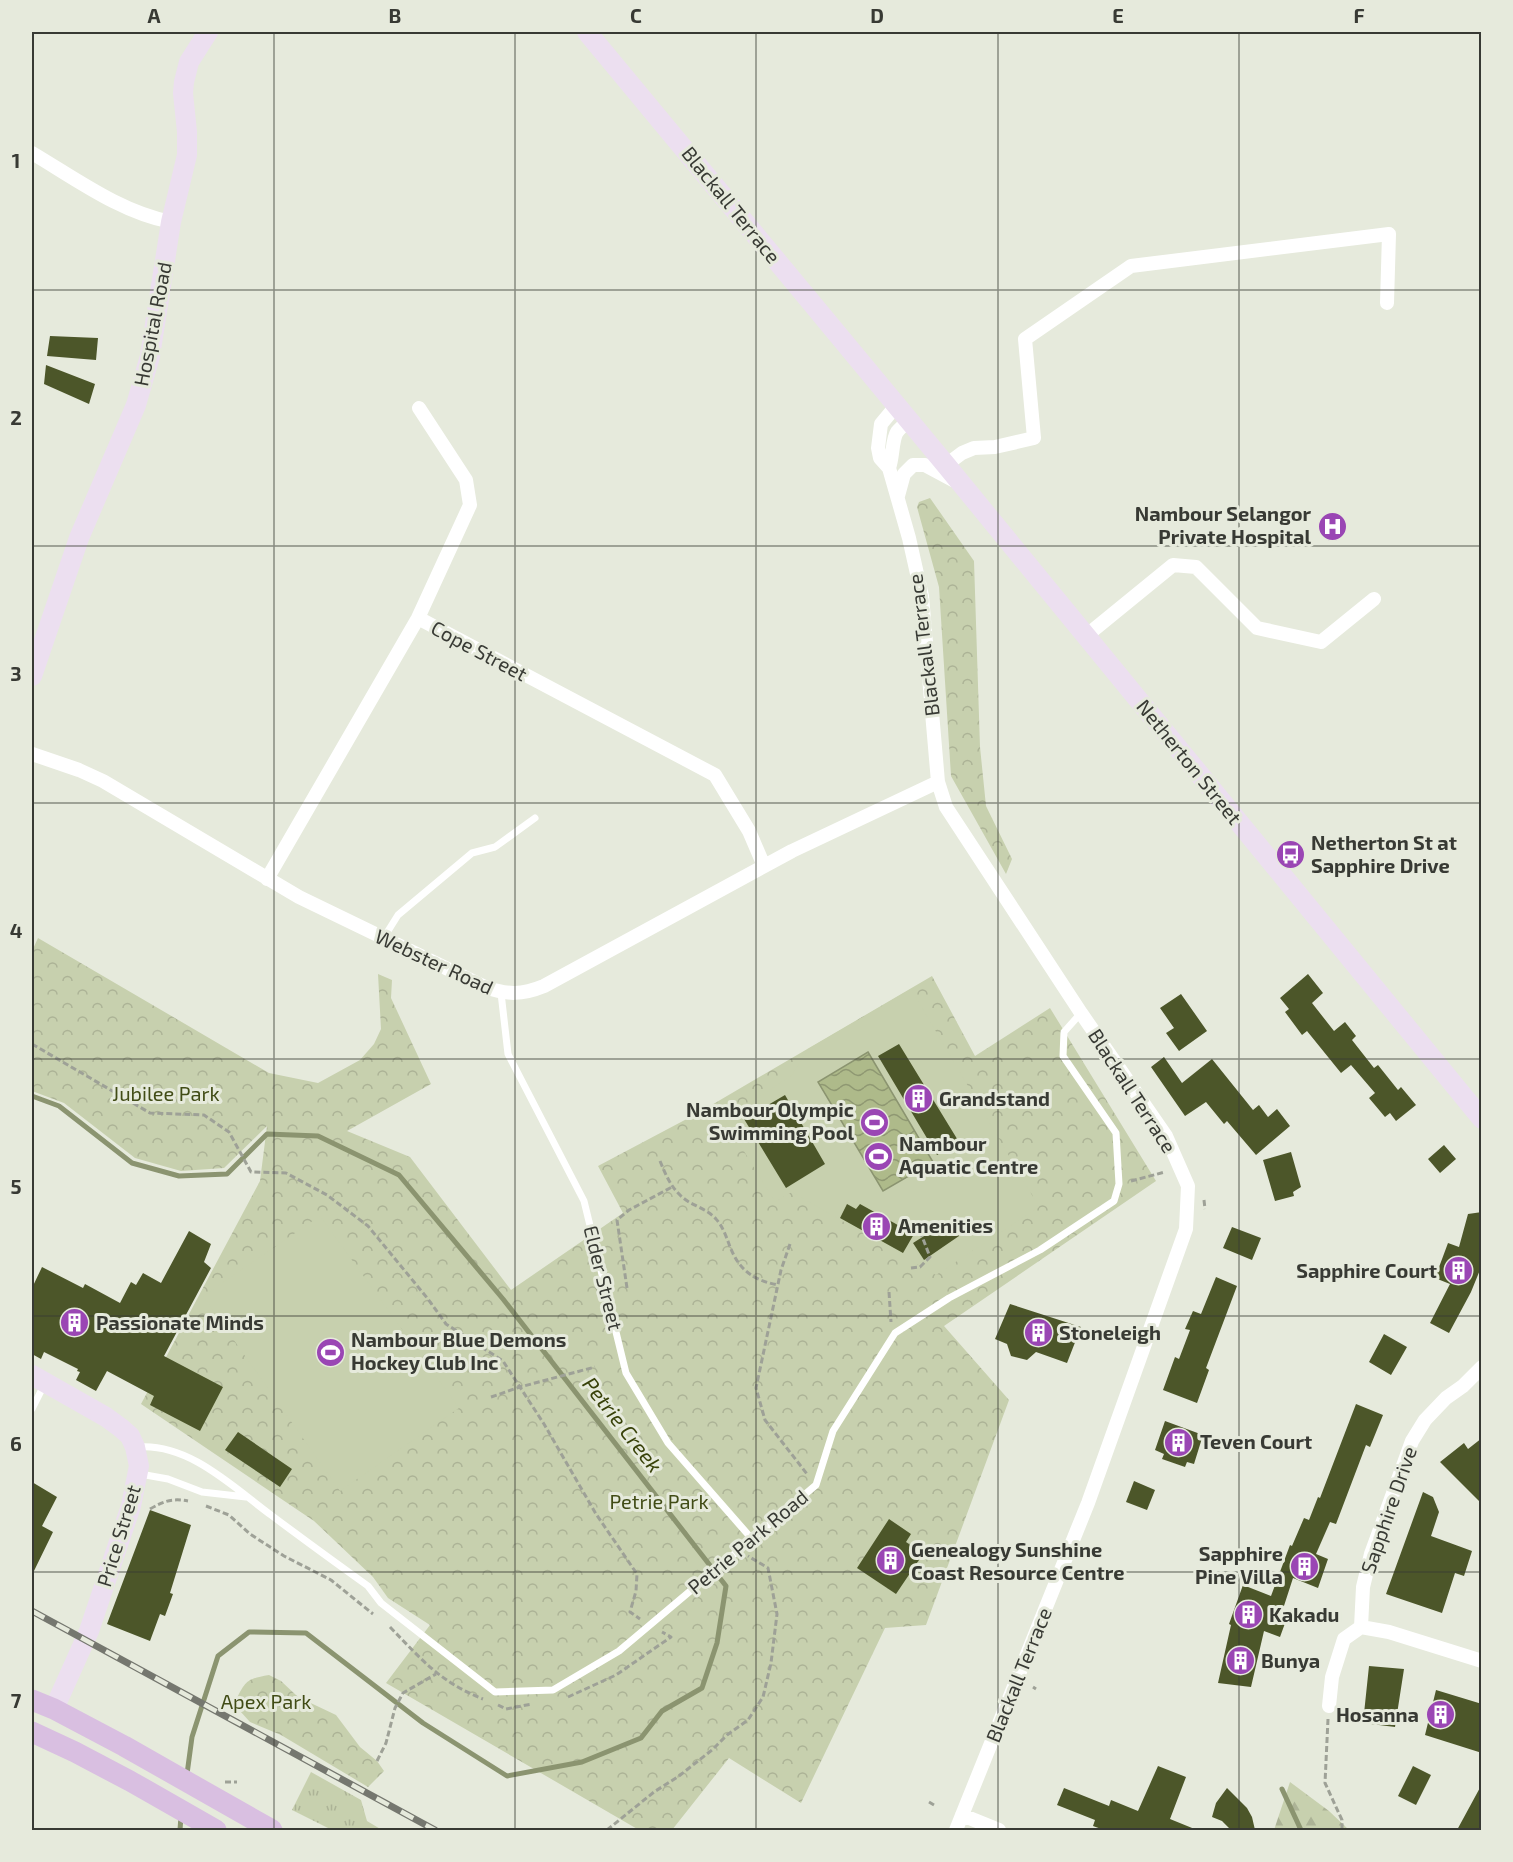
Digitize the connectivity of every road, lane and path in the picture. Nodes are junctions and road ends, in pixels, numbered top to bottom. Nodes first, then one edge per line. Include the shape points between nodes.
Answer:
1 (208, 32) edge
2 (587, 32) edge
3 (32, 153) edge
4 (171, 222) junction
5 (1387, 303) dead end
6 (420, 408) dead end
7 (902, 414) junction
8 (946, 465) junction
9 (963, 486) junction
10 (898, 498) junction
11 (1374, 598) dead end
12 (418, 618) junction
13 (1086, 636) junction
14 (32, 676) edge
15 (32, 754) edge
16 (938, 782) junction
17 (535, 818) dead end
18 (764, 866) junction
19 (267, 879) junction
20 (383, 939) junction
21 (501, 993) junction
22 (1081, 1013) junction
23 (32, 1044) edge
24 (1482, 1119) edge
25 (660, 1161) dead end
26 (1167, 1171) dead end
27 (1119, 1184) junction
28 (672, 1187) junction
29 (1204, 1200) dead end
30 (1205, 1209) dead end
31 (920, 1231) dead end
32 (790, 1244) dead end
33 (911, 1268) dead end
34 (778, 1285) junction
35 (627, 1288) dead end
36 (889, 1292) dead end
37 (891, 1324) dead end
38 (595, 1366) dead end
39 (1482, 1367) edge
40 (39, 1379) edge
41 (520, 1387) junction
42 (491, 1397) dead end
43 (32, 1409) edge
44 (135, 1447) junction
45 (139, 1473) junction
46 (811, 1481) dead end
47 (246, 1497) junction
48 (752, 1539) junction
49 (739, 1550) junction
50 (650, 1625) junction
51 (1361, 1626) junction
52 (1482, 1661) edge
53 (436, 1674) dead end
54 (32, 1700) edge
55 (1329, 1706) joint
56 (54, 1709) junction
57 (38, 1734) edge
58 (377, 1761) dead end
59 (225, 1780) dead end
60 (237, 1782) dead end
61 (929, 1802) dead end
62 (934, 1805) dead end
63 (962, 1815) junction
64 (216, 1830) edge
65 (272, 1830) edge
66 (607, 1830) edge
67 (956, 1830) edge
68 (999, 1830) edge
69 (1342, 1830) edge

1 - 4 main road, Hospital Road via 189,62 184,81 187,154
2 - 7 main road, Blackall Terrace
3 - 4 street via 115,202
4 - 14 main road, Hospital Road via 150,356 136,405 79,538
5 - 8 street via 1389,234 1131,266 1025,339 1034,438 974,448
6 - 12 street via 466,480 470,505
7 - 8 main road, Netherton Street
7 - 10 street, Blackall Terrace via 889,468
8 - 9 main road, Netherton Street
9 - 10 street via 918,464 904,474
9 - 13 main road, Netherton Street
10 - 16 street, Blackall Terrace via 924,612
11 - 13 street via 1321,642 1257,628 1196,567 1173,565
12 - 18 street, Cope Street via 715,775 749,831
12 - 19 street, Cope Street
13 - 24 main road, Netherton Street
15 - 19 street, Webster Road via 103,781
16 - 18 street, Webster Road
16 - 22 street, Blackall Terrace via 946,807
17 - 20 lane via 495,847 472,853 398,915
18 - 21 street, Webster Road via 544,986 517,994
19 - 20 street, Webster Road
20 - 21 street, Webster Road
21 - 48 lane, Elder Street via 508,1054 584,1201 626,1372 668,1443
22 - 27 lane via 1064,1032 1063,1056 1116,1133
22 - 63 street, Blackall Terrace via 1166,1136 1188,1186 1186,1229 1088,1503
23 - 41 path via 150,1113 204,1114 230,1132 251,1172 286,1173 327,1195 368,1226 446,1324 503,1361
25 - 28 path
26 - 27 path
27 - 48 lane, Petrie Park Road via 1114,1201 1104,1208 1040,1250 949,1298 895,1333 833,1431 816,1485
28 - 34 path via 717,1219 734,1258 747,1274
28 - 35 path via 617,1220
29 - 30 path
31 - 33 path via 930,1257 920,1267
32 - 34 path
34 - 46 path via 756,1388 765,1420
36 - 37 path
38 - 41 path
39 - 51 street, Sapphire Drive via 1425,1420 1412,1441 1371,1554 1363,1587
40 - 43 lane
40 - 44 main road via 114,1422 130,1436
41 - 42 path
41 - 50 path via 637,1574 630,1612
44 - 45 main road, Price Street
44 - 47 lane, Petrie Park Road via 153,1446 188,1458 222,1477
45 - 47 lane, Petrie Park Road via 202,1492
45 - 56 main road, Price Street via 89,1631
47 - 50 lane, Petrie Park Road via 368,1586 381,1603 495,1692 552,1690 619,1651
48 - 49 lane, Petrie Park Road
49 - 50 lane, Petrie Park Road
49 - 66 path via 768,1568 777,1614 763,1697 748,1720
51 - 52 street
51 - 55 street via 1344,1639 1332,1677
53 - 58 path via 403,1693
54 - 56 main road
55 - 69 path via 1325,1783 1342,1820
56 - 57 main road
56 - 65 main road
57 - 64 main road
59 - 60 path
61 - 62 path
63 - 67 street, Blackall Terrace
63 - 68 street

